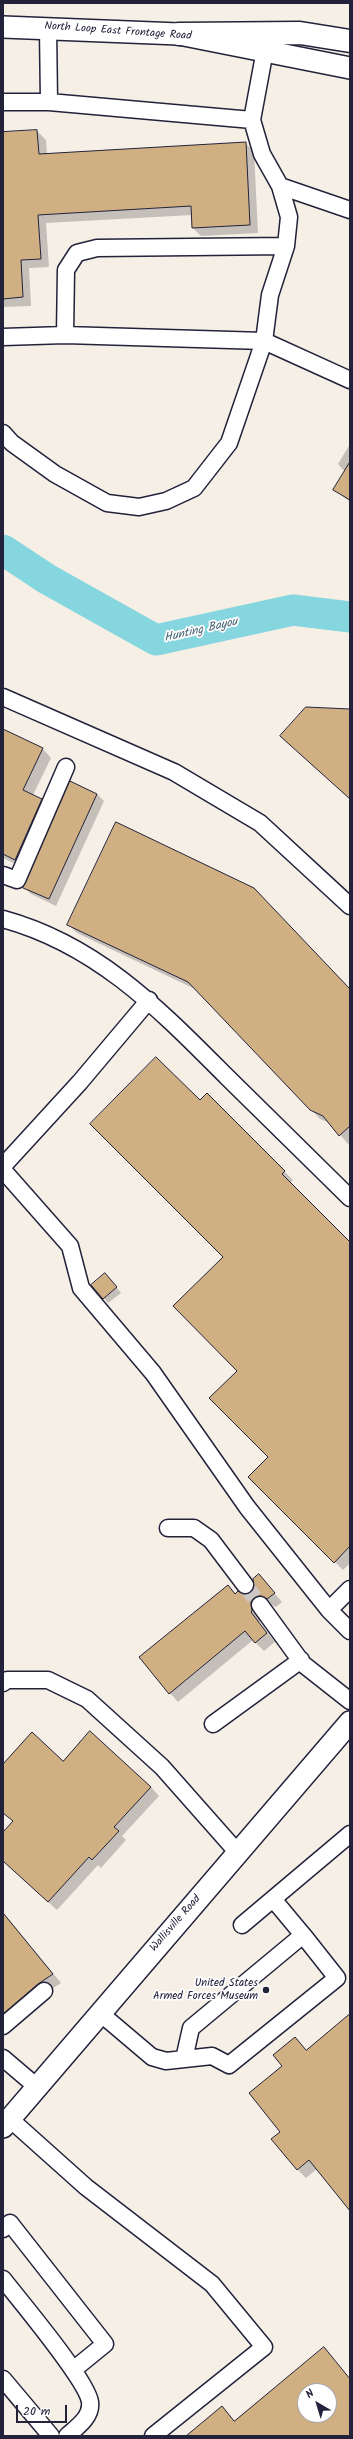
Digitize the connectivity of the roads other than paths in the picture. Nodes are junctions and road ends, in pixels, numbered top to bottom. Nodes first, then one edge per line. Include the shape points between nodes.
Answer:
1 (3, 27) edge
2 (48, 28) junction
3 (179, 34) junction
4 (350, 41) edge
5 (265, 50) junction
6 (350, 68) edge
7 (3, 102) edge
8 (49, 102) junction
9 (252, 120) junction
10 (280, 186) junction
11 (350, 210) edge
12 (286, 246) junction
13 (65, 335) junction
14 (3, 337) edge
15 (264, 341) junction
16 (350, 380) edge
17 (3, 433) edge
18 (3, 697) edge
19 (66, 767) dead end
20 (3, 875) edge
21 (350, 906) edge
22 (3, 919) edge
23 (149, 1000) junction
24 (3, 1166) edge
25 (3, 1170) edge
26 (350, 1198) edge
27 (168, 1528) dead end
28 (245, 1585) tunnel mouth
29 (350, 1590) edge
30 (260, 1605) tunnel mouth
31 (329, 1610) junction
32 (350, 1631) edge
33 (301, 1660) junction
34 (3, 1683) edge
35 (350, 1701) edge
36 (350, 1723) edge
37 (213, 1724) dead end
38 (350, 1834) edge
39 (238, 1852) junction
40 (273, 1899) junction
41 (242, 1925) dead end
42 (303, 1935) junction
43 (44, 1991) dead end
44 (100, 2013) junction
45 (3, 2026) edge
46 (3, 2058) edge
47 (184, 2059) junction
48 (37, 2087) junction
49 (6, 2123) edge
50 (3, 2228) edge
51 (3, 2279) edge
52 (73, 2370) junction
53 (3, 2379) edge
54 (51, 2436) edge
55 (67, 2436) edge
56 (153, 2436) edge

1 - 2 main road, North Loop East Frontage Road
2 - 3 main road, North Loop East Frontage Road
2 - 8 lane
3 - 4 highway via 300,33
3 - 5 main road, North Loop East Frontage Road
5 - 6 main road, North Loop East Frontage Road
5 - 9 lane
7 - 8 lane
8 - 9 lane
9 - 10 lane via 262,154
10 - 11 lane
10 - 12 lane via 289,217
12 - 13 lane via 97,248 77,253 66,270
12 - 15 lane via 270,295
13 - 14 lane
13 - 15 lane
15 - 16 lane
15 - 17 lane via 228,442 194,488 166,501 139,507 107,503 55,474 12,443
18 - 21 lane via 174,772 253,820
19 - 20 lane via 17,880
22 - 23 lane via 63,941
23 - 24 lane via 80,1082
23 - 26 lane
25 - 31 lane via 70,1246 82,1288 153,1373 247,1508
27 - 28 lane via 194,1528 212,1540
29 - 31 lane
30 - 33 lane
31 - 32 lane
33 - 35 lane
33 - 37 lane
34 - 39 lane via 7,1680 48,1680 87,1699 162,1767
36 - 39 main road, Wallisville Road
38 - 40 lane
39 - 44 main road, Wallisville Road
40 - 41 lane
40 - 42 lane
42 - 47 lane via 191,2028
42 - 47 lane via 337,1978 229,2065 212,2056
43 - 45 lane
44 - 47 lane via 152,2057 166,2061
44 - 48 main road, Wallisville Road
46 - 48 lane
48 - 49 main road, Wallisville Road
49 - 56 lane via 212,2284 264,2347
50 - 52 lane via 10,2222 105,2344
51 - 52 lane
52 - 55 lane via 81,2380 90,2402 86,2419
53 - 54 lane

